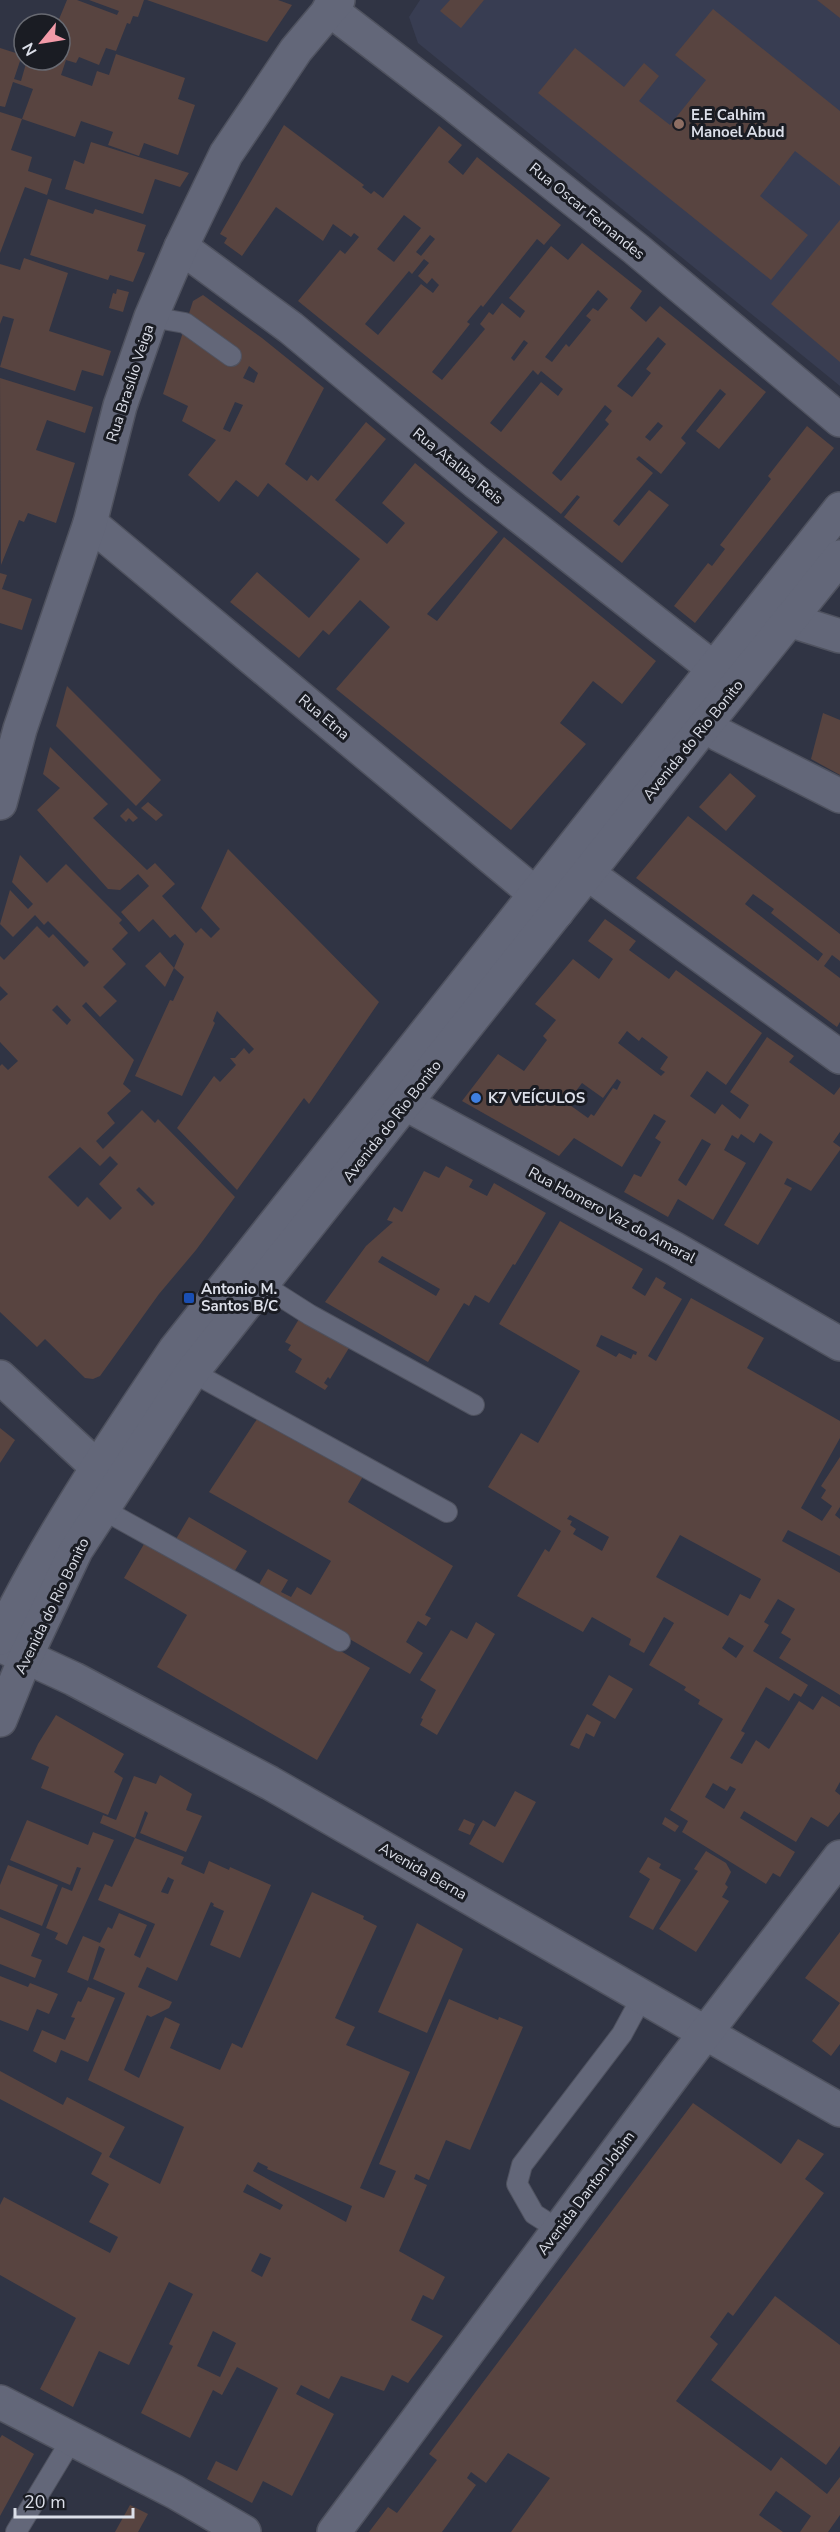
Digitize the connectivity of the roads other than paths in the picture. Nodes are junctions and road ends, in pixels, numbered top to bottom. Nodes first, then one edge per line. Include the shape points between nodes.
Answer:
1 (334, 4) edge
2 (180, 247) junction
3 (151, 317) junction
4 (231, 356) dead end
5 (840, 420) edge
6 (840, 509) edge
7 (90, 523) junction
8 (840, 558) edge
9 (776, 612) junction
10 (840, 636) edge
11 (724, 678) junction
12 (693, 717) junction
13 (840, 796) edge
14 (0, 804) edge
15 (587, 873) junction
16 (546, 903) junction
17 (840, 1057) edge
18 (395, 1096) junction
19 (262, 1285) junction
20 (840, 1344) edge
21 (192, 1372) junction
22 (0, 1377) edge
23 (474, 1405) dead end
24 (97, 1467) junction
25 (102, 1509) junction
26 (447, 1512) dead end
27 (340, 1641) dead end
28 (9, 1647) edge
29 (0, 1720) edge
30 (840, 1857) edge
31 (642, 1997) junction
32 (705, 2033) junction
33 (840, 2110) edge
34 (559, 2230) junction
35 (0, 2402) edge
36 (72, 2439) junction
37 (16, 2532) edge
38 (244, 2532) edge
39 (334, 2532) edge

1 - 2 street, Rua Brasílio Veiga via 296,50 226,154
1 - 5 street, Rua Oscar Fernandes
2 - 3 street, Rua Brasílio Veiga
2 - 11 street, Rua Ataliba Reis via 291,328 476,482
3 - 4 lane via 184,323
3 - 7 street, Rua Brasílio Veiga via 120,406
6 - 9 street, Avenida do Rio Bonito
7 - 14 street, Rua Brasílio Veiga via 20,729
7 - 16 street, Rua Etna
8 - 9 street, Avenida do Rio Bonito
9 - 10 street
9 - 11 street, Avenida do Rio Bonito
11 - 12 street, Avenida do Rio Bonito
12 - 13 street
12 - 15 street, Avenida do Rio Bonito
12 - 16 street, Avenida do Rio Bonito
15 - 16 street, Avenida do Rio Bonito
15 - 17 street
16 - 18 street, Avenida do Rio Bonito
18 - 19 street, Avenida do Rio Bonito
18 - 20 street, Rua Homero Vaz do Amaral
18 - 24 street, Avenida do Rio Bonito via 175,1350
19 - 21 street, Avenida do Rio Bonito
19 - 23 lane
21 - 25 street, Avenida do Rio Bonito
21 - 26 lane
22 - 24 street
24 - 28 street, Avenida do Rio Bonito via 27,1583
25 - 27 lane
25 - 28 street, Avenida do Rio Bonito
28 - 29 street, Avenida do Rio Bonito
28 - 31 street, Avenida Berna via 270,1783
30 - 32 street, Avenida Danton Jobim
31 - 32 street, Avenida Berna
31 - 34 lane via 622,2034 522,2165 517,2184 534,2214
32 - 33 street, Avenida Berna
32 - 34 street, Avenida Danton Jobim
34 - 39 street, Avenida Danton Jobim
35 - 36 street
36 - 37 lane
36 - 38 street

